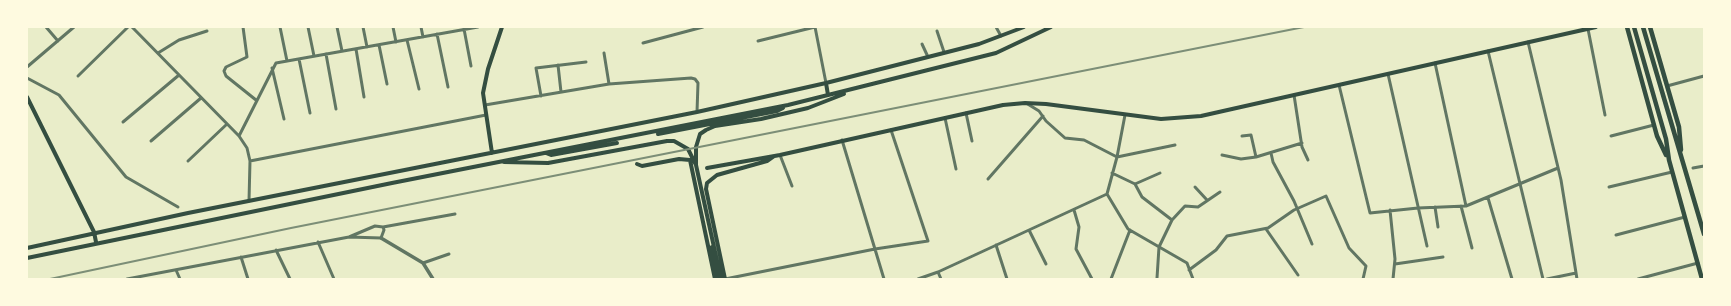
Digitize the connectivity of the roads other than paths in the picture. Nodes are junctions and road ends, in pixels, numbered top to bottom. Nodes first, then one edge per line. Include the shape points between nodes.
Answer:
1 (46, 27) edge
2 (74, 27) edge
3 (128, 27) edge
4 (132, 27) edge
5 (243, 27) edge
6 (280, 27) edge
7 (308, 27) edge
8 (337, 27) edge
9 (364, 27) edge
10 (393, 27) edge
11 (421, 27) edge
12 (452, 27) edge
13 (478, 27) edge
14 (502, 27) edge
15 (703, 27) edge
16 (815, 27) edge
17 (996, 27) edge
18 (1023, 27) edge
19 (1051, 27) edge
20 (1596, 27) edge
21 (1627, 27) edge
22 (1634, 27) edge
23 (1643, 27) edge
24 (1650, 27) edge
25 (1580, 29) edge
26 (1588, 29) junction
27 (464, 30) junction
28 (207, 31) dead end
29 (937, 31) dead end
30 (453, 32) junction
31 (437, 34) junction
32 (1001, 36) junction
33 (423, 37) junction
34 (58, 40) junction
35 (407, 40) junction
36 (758, 41) dead end
37 (396, 42) junction
38 (1528, 42) junction
39 (643, 43) dead end
40 (922, 44) dead end
41 (379, 45) junction
42 (367, 47) junction
43 (356, 49) junction
44 (342, 51) junction
45 (1488, 51) junction
46 (944, 52) junction
47 (158, 53) junction
48 (604, 53) dead end
49 (326, 54) junction
50 (314, 56) junction
51 (928, 57) junction
52 (299, 59) junction
53 (287, 61) junction
54 (586, 62) dead end
55 (1435, 63) junction
56 (558, 65) junction
57 (471, 66) dead end
58 (27, 67) edge
59 (272, 68) junction
60 (1388, 74) junction
61 (179, 75) junction
62 (78, 76) dead end
63 (1704, 76) edge
64 (27, 78) edge
65 (826, 83) junction
66 (387, 84) dead end
67 (609, 84) junction
68 (1339, 85) junction
69 (1667, 86) junction
70 (448, 87) dead end
71 (419, 89) dead end
72 (852, 90) junction
73 (561, 92) junction
74 (828, 95) junction
75 (1294, 95) junction
76 (541, 96) junction
77 (27, 97) edge
78 (364, 97) dead end
79 (201, 98) junction
80 (256, 100) junction
81 (1025, 103) junction
82 (485, 105) junction
83 (788, 105) junction
84 (336, 109) dead end
85 (698, 112) junction
86 (310, 113) dead end
87 (966, 113) junction
88 (486, 115) junction
89 (1043, 116) junction
90 (1125, 116) junction
91 (1605, 116) dead end
92 (945, 118) junction
93 (284, 119) dead end
94 (124, 122) dead end
95 (227, 124) junction
96 (1654, 125) junction
97 (891, 130) junction
98 (658, 134) dead end
99 (239, 136) junction
100 (1242, 136) dead end
101 (1611, 136) dead end
102 (842, 140) junction
103 (151, 141) dead end
104 (972, 141) dead end
105 (617, 143) dead end
106 (1302, 144) junction
107 (1175, 145) dead end
108 (546, 152) junction
109 (492, 153) junction
110 (1271, 153) junction
111 (780, 154) junction
112 (1222, 155) dead end
113 (774, 156) junction
114 (1117, 156) junction
115 (1682, 156) junction
116 (1256, 157) junction
117 (1308, 160) dead end
118 (1669, 160) junction
119 (188, 161) dead end
120 (250, 161) junction
121 (496, 162) junction
122 (637, 164) dead end
123 (696, 165) junction
124 (1704, 166) edge
125 (707, 168) dead end
126 (1558, 168) junction
127 (1694, 168) dead end
128 (956, 169) dead end
129 (1672, 172) junction
130 (1112, 173) junction
131 (1160, 173) dead end
132 (988, 179) dead end
133 (1135, 184) junction
134 (1520, 184) junction
135 (792, 186) dead end
136 (1195, 187) dead end
137 (1609, 187) dead end
138 (1220, 192) dead end
139 (1107, 194) junction
140 (1488, 198) junction
141 (1207, 200) junction
142 (249, 201) junction
143 (1464, 206) junction
144 (178, 207) dead end
145 (1435, 207) junction
146 (1418, 208) junction
147 (1296, 209) junction
148 (1074, 210) junction
149 (1390, 210) junction
150 (455, 214) dead end
151 (1685, 218) junction
152 (1172, 220) junction
153 (383, 227) junction
154 (1438, 227) dead end
155 (1266, 229) junction
156 (1029, 230) junction
157 (1130, 230) junction
158 (1704, 231) edge
159 (94, 232) junction
160 (1616, 235) dead end
161 (349, 236) junction
162 (381, 238) junction
163 (96, 242) junction
164 (318, 242) junction
165 (712, 242) junction
166 (1312, 244) dead end
167 (996, 245) junction
168 (1427, 246) dead end
169 (1160, 247) junction
170 (27, 248) edge
171 (1472, 248) dead end
172 (875, 249) junction
173 (276, 250) junction
174 (449, 254) dead end
175 (241, 257) junction
176 (1443, 257) dead end
177 (27, 258) edge
178 (422, 263) junction
179 (1698, 263) junction
180 (1046, 264) dead end
181 (1395, 264) junction
182 (176, 270) junction
183 (1189, 270) junction
184 (938, 272) junction
185 (1576, 273) junction
186 (1298, 275) dead end
187 (1157, 278) edge
188 (127, 279) edge
189 (180, 279) edge
190 (248, 279) edge
191 (290, 279) edge
192 (334, 279) edge
193 (433, 279) edge
194 (715, 279) edge
195 (718, 279) edge
196 (721, 279) edge
197 (725, 279) edge
198 (884, 279) edge
199 (918, 279) edge
200 (941, 279) edge
201 (1006, 279) edge
202 (1092, 279) edge
203 (1110, 279) edge
204 (1193, 279) edge
205 (1363, 279) edge
206 (1393, 279) edge
207 (1512, 279) edge
208 (1543, 279) edge
209 (1547, 279) edge
210 (1577, 279) edge
211 (1638, 279) edge
212 (1702, 279) edge

1 - 34 street
2 - 34 street
3 - 62 street
4 - 47 street
5 - 80 street via 247,57 226,67 224,71 226,76
6 - 53 street
7 - 50 street
8 - 44 street
9 - 42 street
10 - 37 street
11 - 33 street
12 - 30 street
13 - 27 street
14 - 82 main road via 488,69
15 - 39 street
16 - 36 street
16 - 65 street
17 - 32 street
18 - 32 main road
19 - 72 main road via 996,53
20 - 26 main road
21 - 96 main road
22 - 118 main road via 1666,139
23 - 115 main road via 1674,137
24 - 69 main road
25 - 26 main road
25 - 38 main road
26 - 91 street
27 - 30 street
27 - 57 street
28 - 47 street via 179,40
29 - 46 street
30 - 31 street
31 - 33 street
31 - 70 street
32 - 46 main road
33 - 35 street
34 - 58 street
35 - 37 street
35 - 71 street
37 - 41 street
38 - 45 main road
38 - 126 street
40 - 51 street
41 - 42 street
41 - 66 street
42 - 43 street
43 - 44 street
43 - 78 street
44 - 49 street
45 - 55 main road
45 - 134 street
46 - 51 main road
47 - 61 street
48 - 67 street
49 - 50 street
49 - 84 street
50 - 52 street
51 - 65 main road
52 - 53 street
52 - 86 street
53 - 59 street via 276,63
54 - 56 street
55 - 60 main road
55 - 143 street
56 - 73 street
56 - 76 street via 536,68
59 - 80 street
59 - 93 street
60 - 68 main road
60 - 146 street
61 - 79 street
61 - 94 street
63 - 69 street
64 - 144 street via 59,95 126,177
65 - 74 main road
65 - 85 main road
67 - 73 street
67 - 85 street via 695,79 698,84
68 - 75 main road
68 - 149 street via 1370,213
69 - 115 main road via 1678,127
72 - 74 main road
72 - 123 main road via 808,108 715,126 706,130 700,134 696,146
73 - 76 street
74 - 83 main road
75 - 90 main road via 1188,118
75 - 106 street
76 - 82 street
77 - 159 main road
79 - 95 street
79 - 103 street
80 - 99 street
81 - 87 main road
81 - 89 street
81 - 90 main road
82 - 88 main road
83 - 98 main road via 777,111
83 - 108 main road
85 - 109 main road
87 - 92 main road
87 - 104 street
88 - 109 main road
88 - 120 street
89 - 114 street via 1065,138 1084,140
89 - 132 street
90 - 114 street
92 - 97 main road
92 - 128 street
95 - 99 street
95 - 119 street
96 - 101 street
96 - 118 main road
97 - 102 main road
97 - 172 street via 928,241
99 - 120 street via 247,148
100 - 116 street via 1250,135
102 - 111 main road
102 - 172 street
105 - 108 main road via 551,155
106 - 110 street
106 - 117 street
107 - 114 street
108 - 121 main road
109 - 142 main road
110 - 116 street
110 - 147 street
111 - 113 main road
111 - 135 street
112 - 116 street via 1241,159
113 - 125 main road
113 - 197 main road via 767,161 717,175 707,183 706,189
114 - 130 street
115 - 158 main road
118 - 129 main road
120 - 142 street
121 - 123 main road via 548,163 674,141 688,149
121 - 163 main road
122 - 194 main road via 642,166 679,159 690,160
123 - 165 main road
124 - 127 street
126 - 134 street
126 - 185 street
129 - 137 street
129 - 151 main road
130 - 133 street
130 - 139 street
131 - 133 street
133 - 152 street via 1142,197
134 - 140 street
134 - 208 street
136 - 141 street
138 - 141 street
139 - 148 street
139 - 157 street
140 - 143 street
140 - 207 street
141 - 152 street via 1198,206 1185,206
142 - 159 main road
143 - 145 street
143 - 171 street
145 - 146 street
145 - 154 street
146 - 149 street
146 - 168 street
147 - 155 street
147 - 166 street
147 - 205 street via 1326,196 1349,248 1366,266
148 - 156 street
148 - 202 street via 1079,227 1076,249
149 - 181 street
150 - 153 street
151 - 160 street
151 - 179 main road
152 - 169 street
153 - 161 street via 375,226
153 - 162 street via 384,233
155 - 183 street via 1226,236 1216,250
155 - 186 street
156 - 167 street
156 - 180 street
157 - 169 street
157 - 203 street
159 - 163 main road
159 - 170 main road
161 - 162 street
161 - 164 street
162 - 178 street
163 - 177 main road
164 - 173 street
164 - 192 street
165 - 195 main road
165 - 196 main road
167 - 184 street
167 - 201 street
169 - 183 street via 1186,263
169 - 187 street
172 - 197 street
172 - 198 street
173 - 175 street
173 - 191 street
174 - 178 street
175 - 182 street
175 - 190 street
176 - 181 street
178 - 193 street
179 - 211 street
179 - 212 main road
181 - 206 street
182 - 188 street
182 - 189 street
183 - 204 street
184 - 199 street
184 - 200 street
185 - 209 street
185 - 210 street

